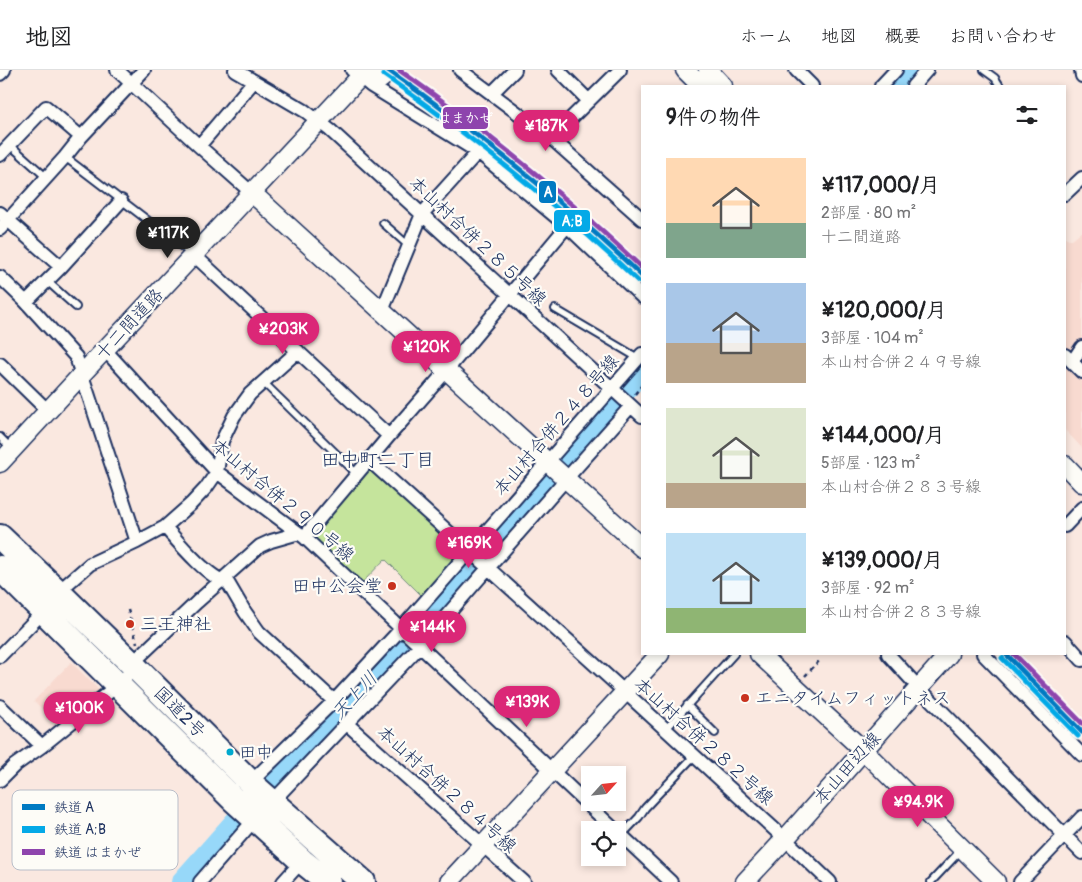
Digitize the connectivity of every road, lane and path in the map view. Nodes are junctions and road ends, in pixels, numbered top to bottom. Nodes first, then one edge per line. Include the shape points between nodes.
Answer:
1 (4, 70) edge
2 (117, 70) edge
3 (144, 70) edge
4 (235, 70) edge
5 (389, 70) edge
6 (460, 70) edge
7 (515, 70) edge
8 (558, 70) edge
9 (620, 70) edge
10 (685, 70) edge
11 (708, 70) edge
12 (796, 70) edge
13 (896, 70) edge
14 (927, 70) edge
15 (984, 70) edge
16 (1081, 70) edge
17 (359, 72) edge
18 (0, 74) edge
19 (1082, 76) edge
20 (254, 81) junction
21 (131, 84) junction
22 (699, 85) edge
23 (722, 85) edge
24 (811, 85) edge
25 (883, 85) edge
26 (914, 85) edge
27 (999, 85) edge
28 (492, 93) junction
29 (589, 100) junction
30 (318, 121) junction
31 (82, 137) junction
32 (551, 138) junction
33 (10, 145) junction
34 (199, 146) junction
35 (478, 152) junction
36 (0, 155) edge
37 (65, 157) junction
38 (46, 177) junction
39 (1082, 178) edge
40 (1068, 189) edge
41 (252, 193) junction
42 (121, 201) junction
43 (422, 214) junction
44 (641, 218) edge
45 (3, 220) edge
46 (383, 222) dead end
47 (567, 226) junction
48 (409, 246) junction
49 (194, 255) junction
50 (61, 267) junction
51 (47, 281) junction
52 (2, 285) edge
53 (510, 294) junction
54 (641, 295) edge
55 (26, 302) junction
56 (76, 307) dead end
57 (555, 309) dead end
58 (382, 311) junction
59 (1082, 348) edge
60 (105, 350) junction
61 (298, 351) junction
62 (640, 356) edge
63 (1068, 358) edge
64 (0, 364) edge
65 (447, 370) junction
66 (1082, 372) edge
67 (83, 373) junction
68 (263, 382) junction
69 (612, 389) junction
70 (629, 404) junction
71 (48, 411) junction
72 (641, 415) edge
73 (389, 436) junction
74 (6, 443) edge
75 (369, 460) junction
76 (547, 462) junction
77 (0, 463) edge
78 (1066, 466) edge
79 (217, 472) junction
80 (357, 474) junction
81 (566, 478) junction
82 (1082, 483) edge
83 (1082, 508) edge
84 (1066, 525) edge
85 (165, 527) junction
86 (301, 535) junction
87 (0, 537) edge
88 (137, 542) junction
89 (641, 547) edge
90 (470, 550) junction
91 (0, 568) edge
92 (488, 568) junction
93 (221, 581) junction
94 (58, 592) junction
95 (128, 610) dead end
96 (44, 611) junction
97 (401, 629) junction
98 (1066, 642) edge
99 (420, 646) junction
100 (659, 655) edge
101 (733, 655) edge
102 (760, 655) edge
103 (889, 655) edge
104 (948, 655) edge
105 (984, 655) edge
106 (0, 656) edge
107 (1082, 660) edge
108 (138, 661) junction
109 (819, 661) dead end
110 (802, 680) dead end
111 (119, 684) junction
112 (919, 688) junction
113 (625, 692) junction
114 (334, 701) junction
115 (0, 706) edge
116 (687, 706) junction
117 (346, 723) junction
118 (666, 729) junction
119 (715, 733) dead end
120 (42, 746) junction
121 (863, 750) junction
122 (1082, 755) edge
123 (694, 756) junction
124 (551, 770) junction
125 (0, 780) edge
126 (256, 801) junction
127 (1082, 817) edge
128 (605, 821) edge
129 (626, 827) edge
130 (1065, 835) junction
131 (785, 839) junction
132 (626, 840) edge
133 (482, 845) junction
134 (962, 850) junction
135 (1082, 853) edge
136 (302, 861) junction
137 (200, 882) edge
138 (283, 882) edge
139 (328, 882) edge
140 (364, 882) edge
141 (449, 882) edge
142 (524, 882) edge
143 (671, 882) edge
144 (745, 882) edge
145 (830, 882) edge
146 (930, 882) edge
147 (996, 882) edge
148 (1020, 882) edge

1 - 18 street
2 - 21 street
3 - 21 street
4 - 20 street, 本山村合併２８５号線
5 - 17 street via 381,79
6 - 28 street
7 - 28 street
8 - 29 street
9 - 29 street
10 - 22 street
11 - 23 street
12 - 24 street
13 - 25 street
14 - 26 street
15 - 27 lane
16 - 19 street
17 - 30 street, 十二間道路
17 - 35 street via 371,86
20 - 30 street, 本山村合併２８５号線
20 - 34 street
21 - 31 street
21 - 34 street
28 - 32 street
29 - 32 street
30 - 41 street, 十二間道路
30 - 43 street, 本山村合併２８５号線
31 - 33 street via 46,107
31 - 37 street
32 - 44 street
33 - 36 street
33 - 38 lane
34 - 41 street
35 - 43 street
35 - 47 street
37 - 38 street
37 - 42 lane
38 - 45 street
39 - 40 street
41 - 49 street, 十二間道路
41 - 58 street
42 - 49 lane
42 - 50 street
43 - 48 street
43 - 53 street, 本山村合併２８５号線
45 - 50 street
46 - 48 lane
47 - 53 street
47 - 54 street
48 - 58 street
49 - 60 street, 十二間道路
49 - 61 street
50 - 51 street
51 - 55 street
51 - 56 lane
52 - 55 street
53 - 65 street
53 - 69 street, 本山村合併２８５号線
55 - 67 street via 76,356
57 - 62 lane
58 - 65 street
59 - 63 street
60 - 67 street, 十二間道路
60 - 79 street, 本山村合併２９０号線
61 - 68 street
61 - 73 street
62 - 69 street, 本山村合併２４８号線
63 - 66 street
64 - 71 street
65 - 73 street
65 - 76 street
67 - 71 street, 十二間道路
67 - 88 street
68 - 79 street via 234,416 222,441
68 - 80 lane
69 - 70 street, 本山村合併２８５号線
69 - 76 street, 本山村合併２４８号線
70 - 72 street, 本山村合併２８５号線
70 - 81 street
71 - 74 street, 十二間道路
73 - 75 street
74 - 77 street, 十二間道路
75 - 80 street
75 - 90 street, 本山村合併２８２号線
76 - 81 street
76 - 90 street, 本山村合併２４８号線
78 - 82 street
79 - 85 street via 201,494
79 - 86 street, 本山村合併２９０号線
80 - 86 street
81 - 89 street
81 - 92 street
83 - 84 street
85 - 88 street
85 - 93 street via 193,558
86 - 93 street via 260,546
86 - 97 street, 本山村合併２９０号線
87 - 94 highway, 国道2号
88 - 94 street via 90,564
90 - 92 street, 本山村合併２８２号線
90 - 97 street, 本山村合併２４８号線
91 - 96 highway, 国道2号
92 - 99 street
92 - 113 street, 本山村合併２８２号線
93 - 108 street
93 - 114 street via 228,582 260,632
94 - 108 highway, 国道2号
95 - 108 path
96 - 106 street
96 - 111 highway, 国道2号
97 - 99 street, 本山村合併２９０号線
97 - 114 street, 本山村合併２４８号線
98 - 107 street
99 - 117 street
99 - 124 street, 本山村合併２９０号線
100 - 113 street
101 - 116 lane
102 - 121 street
103 - 112 street
104 - 112 street, 本山田辺線
105 - 122 street
108 - 111 street
108 - 126 highway, 国道2号
109 - 110 path
111 - 120 street
111 - 126 highway, 国道2号
112 - 121 street, 本山田辺線
112 - 130 street
113 - 118 street, 本山村合併２８２号線
113 - 124 street
114 - 126 street, 本山村合併２４８号線
115 - 120 street
116 - 118 lane
116 - 119 lane
117 - 126 street
117 - 133 street, 本山村合併２８４号線
118 - 123 street, 本山村合併２８２号線
120 - 125 street
121 - 131 street, 本山田辺線
121 - 134 street
123 - 129 lane via 640,817
123 - 131 street, 本山村合併２８２号線
124 - 128 street, 本山村合併２９０号線
124 - 133 street
126 - 136 highway, 国道2号
126 - 137 street
126 - 140 highway, 国道2号
127 - 130 street
130 - 135 street
130 - 148 street
131 - 144 street, 本山田辺線
131 - 145 street, 本山村合併２８２号線
132 - 143 street, 本山村合併２９０号線
133 - 141 street
133 - 142 street, 本山村合併２８４号線
134 - 146 lane
134 - 147 street
136 - 138 street
136 - 139 highway, 国道2号

